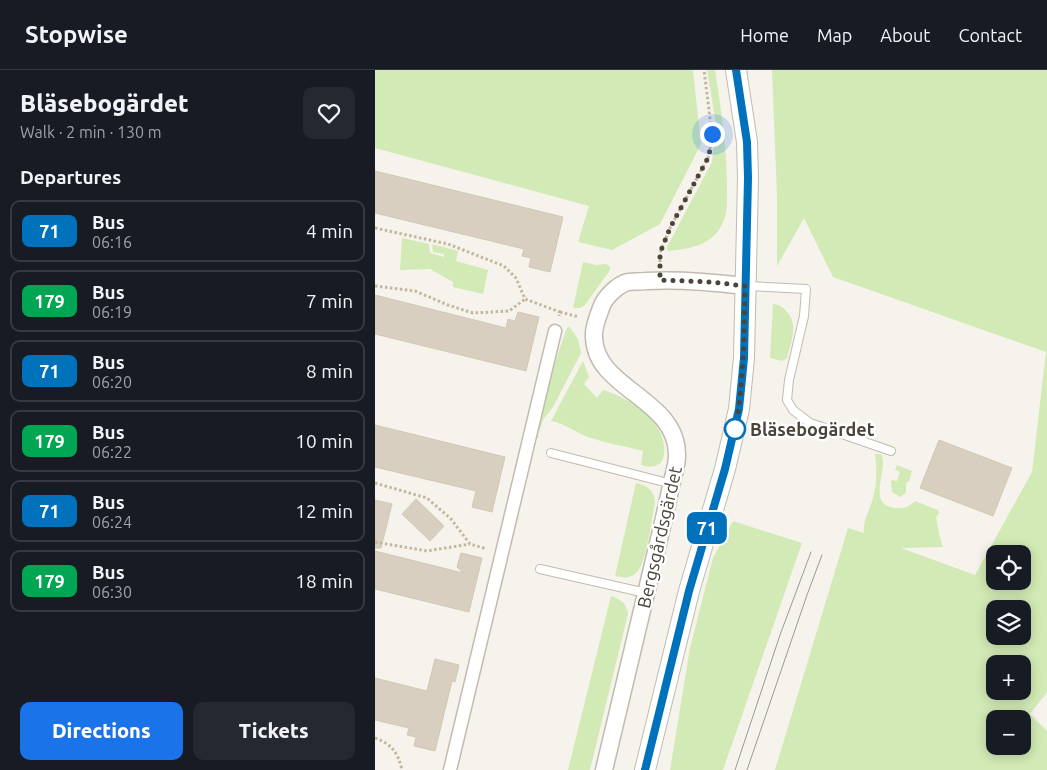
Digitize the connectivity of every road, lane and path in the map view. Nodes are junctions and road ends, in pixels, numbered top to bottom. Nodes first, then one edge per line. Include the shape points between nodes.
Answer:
1 (704, 70) edge
2 (736, 70) edge
3 (375, 228) edge
4 (660, 280) junction
5 (375, 286) edge
6 (745, 286) junction
7 (525, 299) junction
8 (555, 331) joint
9 (891, 450) dead end
10 (551, 453) dead end
11 (375, 483) edge
12 (671, 484) junction
13 (375, 542) edge
14 (470, 544) junction
15 (501, 554) junction
16 (540, 568) dead end
17 (647, 593) junction
18 (375, 738) edge
19 (403, 770) edge
20 (450, 770) edge
21 (604, 770) edge
22 (645, 770) edge

1 - 4 path via 712,134 709,156 660,253
2 - 6 street via 747,142
3 - 7 path via 448,244 504,266 516,278
4 - 6 street, Bergsgårdsgärdet
4 - 12 street, Bergsgårdsgärdet via 626,282 613,291 602,303 594,337 605,367 652,407 675,437 677,457
5 - 7 path via 415,291 473,313 509,311
6 - 9 lane via 806,289 804,316 789,380 787,400 793,410 810,423
6 - 22 street via 744,358 739,409 689,591
7 - 8 path via 560,312
8 - 15 street
10 - 12 lane
11 - 14 path via 427,498 451,519
12 - 17 street, Bergsgårdsgärdet
13 - 14 path via 427,551
14 - 15 path
15 - 20 street
16 - 17 lane
17 - 21 street, Bergsgårdsgärdet
18 - 19 path via 388,743

